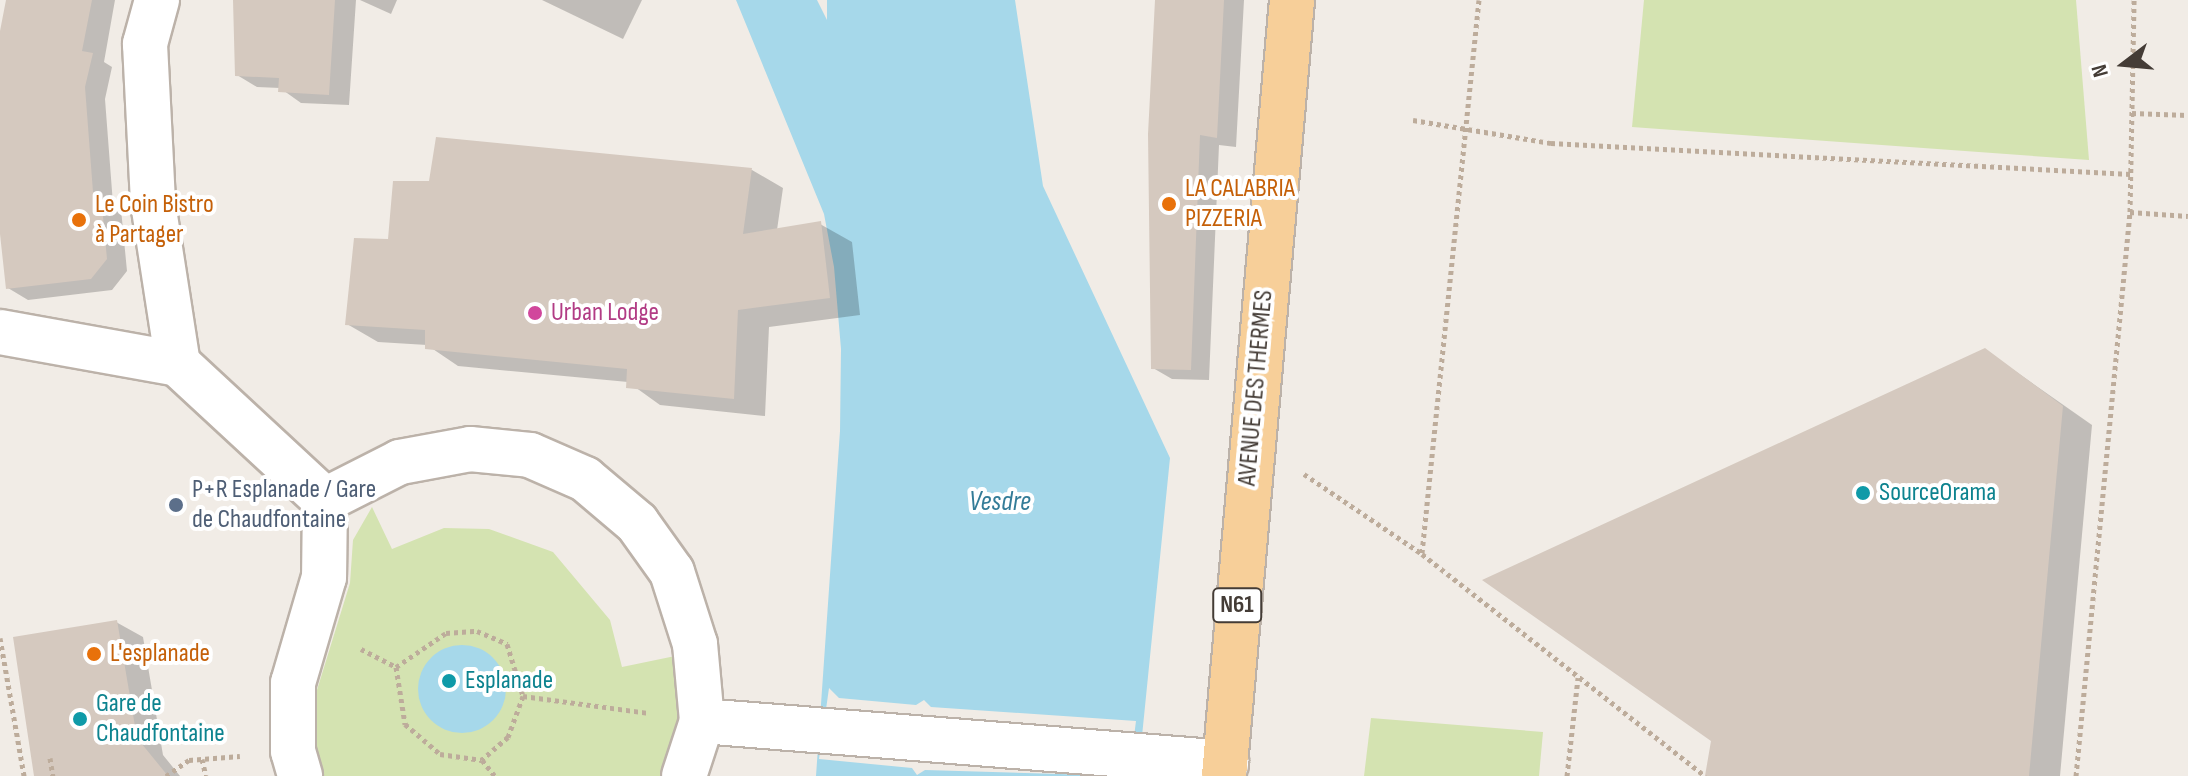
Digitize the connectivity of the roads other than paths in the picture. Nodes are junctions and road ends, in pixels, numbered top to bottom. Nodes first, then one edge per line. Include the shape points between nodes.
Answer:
1 (157, 0) edge
2 (1292, 0) edge
3 (0, 332) edge
4 (178, 364) junction
5 (325, 500) junction
6 (702, 721) junction
7 (296, 763) edge
8 (1225, 769) edge
9 (684, 776) edge

1 - 4 street via 145,44 153,203
2 - 8 main road, AVENUE DES THERMES / N61 via 1249,447
3 - 4 street
4 - 5 street
5 - 6 street via 400,462 470,449 530,455 585,479 637,523 672,572 695,644
5 - 7 street via 324,577 293,683
6 - 8 street via 1131,755
6 - 9 street

